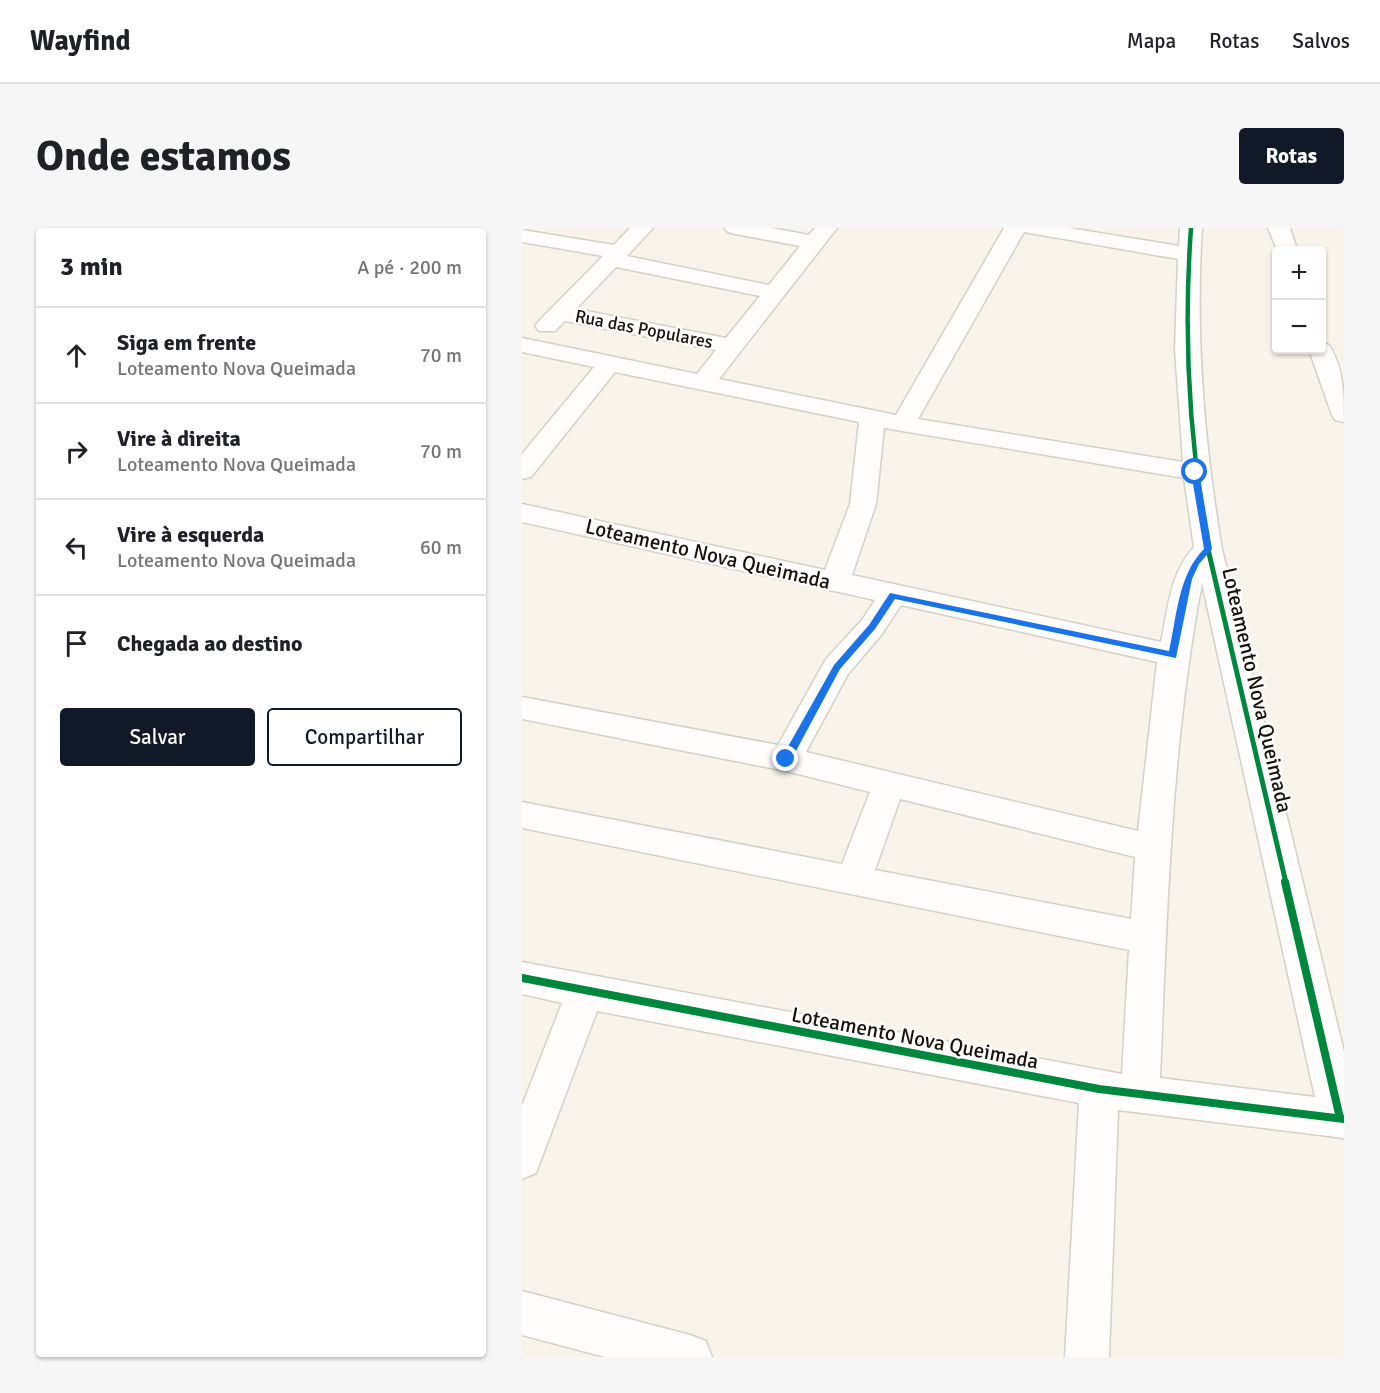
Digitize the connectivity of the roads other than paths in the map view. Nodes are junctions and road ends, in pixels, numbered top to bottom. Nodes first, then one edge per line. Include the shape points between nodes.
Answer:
1 (526, 228) edge
2 (642, 228) edge
3 (735, 228) edge
4 (1015, 228) edge
5 (1031, 228) edge
6 (1279, 228) edge
7 (522, 234) edge
8 (820, 235) edge
9 (1189, 241) edge
10 (1286, 246) edge
11 (615, 256) junction
12 (773, 292) junction
13 (559, 313) junction
14 (525, 345) edge
15 (731, 346) junction
16 (1322, 354) edge
17 (609, 364) junction
18 (702, 384) junction
19 (1344, 415) edge
20 (872, 418) junction
21 (903, 424) junction
22 (522, 471) edge
23 (1195, 472) junction
24 (522, 513) edge
25 (1208, 549) junction
26 (835, 582) junction
27 (893, 595) junction
28 (1173, 655) junction
29 (522, 708) edge
30 (786, 759) junction
31 (889, 784) junction
32 (522, 815) edge
33 (1153, 848) junction
34 (853, 882) junction
35 (1148, 938) junction
36 (522, 978) edge
37 (585, 992) junction
38 (1099, 1089) junction
39 (1140, 1093) junction
40 (1342, 1119) edge
41 (522, 1158) edge
42 (522, 1313) edge
43 (690, 1357) edge
44 (1087, 1357) edge

1 - 7 street
2 - 11 street, Rua das Populares
3 - 8 street, Rua das Populares
4 - 21 street
5 - 9 street, Loteamento Nova Queimada
6 - 10 street
7 - 11 street
8 - 12 street, Rua das Populares
9 - 23 street, Loteamento Nova Queimada via 1188,395
11 - 12 street
11 - 13 street, Rua das Populares
12 - 15 street, Rua das Populares
13 - 14 street, Rua das Populares
13 - 15 street, Rua das Populares
14 - 17 street
15 - 18 street
16 - 19 street
17 - 18 street
17 - 22 street
18 - 20 street
20 - 21 street
20 - 26 street via 863,504
21 - 23 street
23 - 25 street, Loteamento Nova Queimada
24 - 26 street, Loteamento Nova Queimada
25 - 28 street, Loteamento Nova Queimada via 1195,562 1188,579
25 - 40 street, Loteamento Nova Queimada
26 - 27 street, Loteamento Nova Queimada
27 - 28 street, Loteamento Nova Queimada
27 - 30 street via 872,627 837,667
28 - 33 street, Loteamento Nova Queimada
29 - 30 street
30 - 31 street
31 - 33 street
31 - 34 street
32 - 34 street
33 - 35 street, Loteamento Nova Queimada
34 - 35 street
35 - 39 street, Loteamento Nova Queimada
36 - 37 street, Loteamento Nova Queimada
37 - 38 street, Loteamento Nova Queimada
37 - 41 street
38 - 39 street, Loteamento Nova Queimada
38 - 44 street
39 - 40 street, Loteamento Nova Queimada
42 - 43 street

